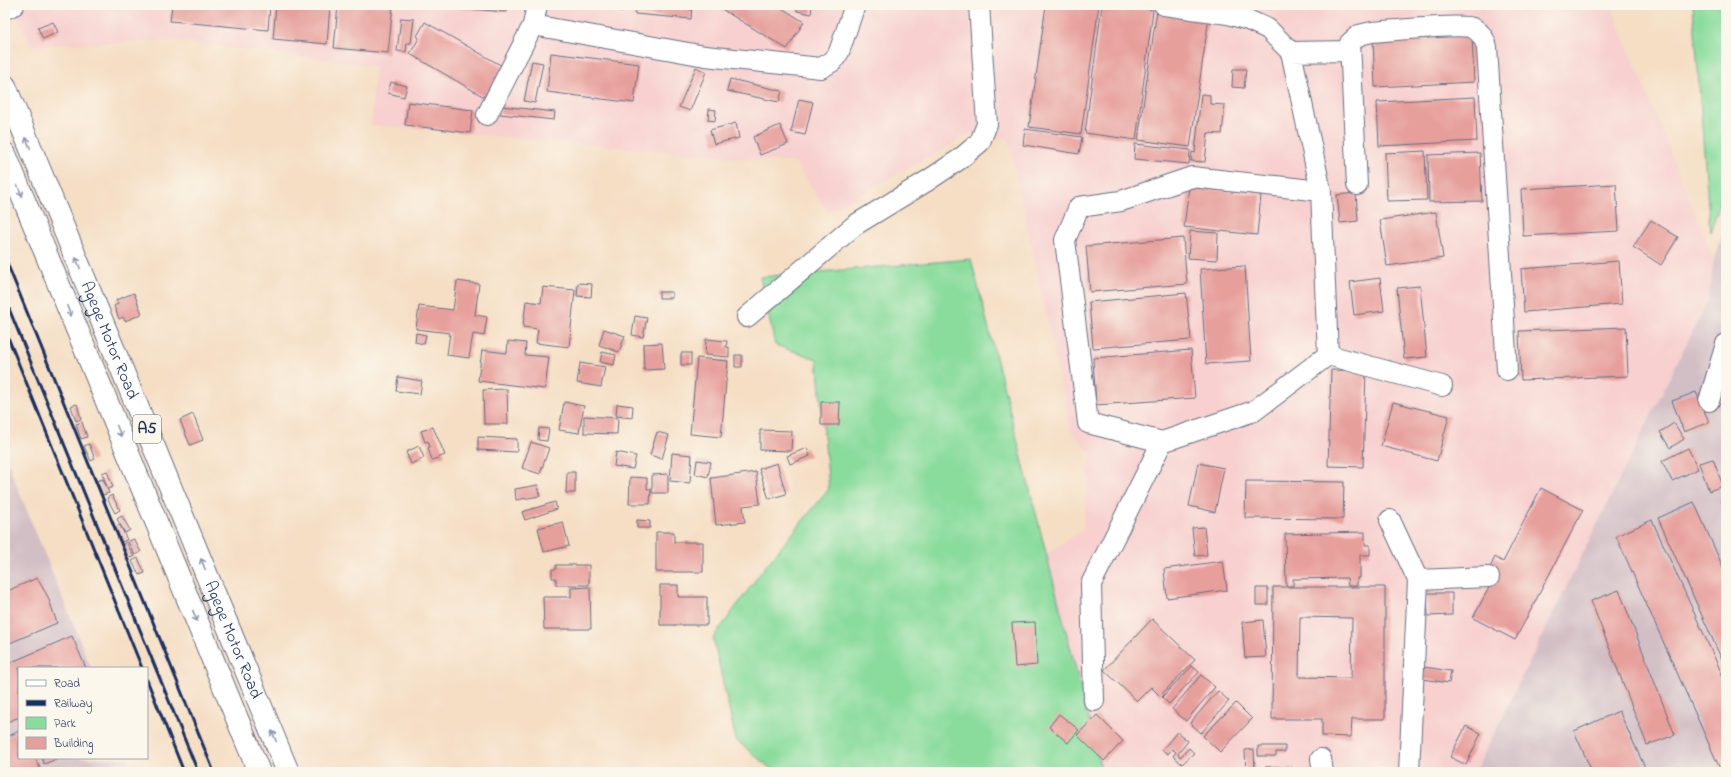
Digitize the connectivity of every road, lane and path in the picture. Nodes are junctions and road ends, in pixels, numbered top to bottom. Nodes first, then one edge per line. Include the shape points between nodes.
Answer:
1 (14, 5) edge
2 (537, 5) edge
3 (855, 5) edge
4 (979, 5) edge
5 (1164, 5) edge
6 (5, 9) edge
7 (533, 25) junction
8 (1350, 51) junction
9 (1291, 52) junction
10 (5, 86) edge
11 (487, 115) dead end
12 (5, 154) edge
13 (1357, 185) dead end
14 (1321, 190) junction
15 (747, 317) dead end
16 (1726, 344) edge
17 (1328, 356) junction
18 (1507, 370) dead end
19 (1442, 386) dead end
20 (1709, 401) dead end
21 (1162, 442) junction
22 (1390, 520) dead end
23 (1489, 577) dead end
24 (1418, 580) junction
25 (1094, 701) dead end
26 (259, 772) edge
27 (288, 772) edge
28 (1409, 772) edge

1 - 6 lane
2 - 7 lane
3 - 7 lane via 840,52 833,61 821,68 705,56
4 - 15 lane via 987,124 980,142 934,177 855,225
5 - 9 lane via 1228,14 1248,20 1268,29
7 - 11 lane
8 - 9 lane
8 - 13 lane
8 - 18 lane via 1350,43 1354,38 1372,32 1471,27 1485,40
9 - 14 lane
27 -> 10 highway, Agege Motor Road / A5
12 -> 26 highway, Agege Motor Road / A5
14 - 17 lane
14 - 21 lane via 1192,177 1121,201 1080,207 1065,240 1088,423
16 - 20 lane
17 - 19 lane
17 - 21 lane via 1254,411
21 - 25 lane via 1091,584
22 - 24 lane
23 - 24 lane
24 - 28 lane

